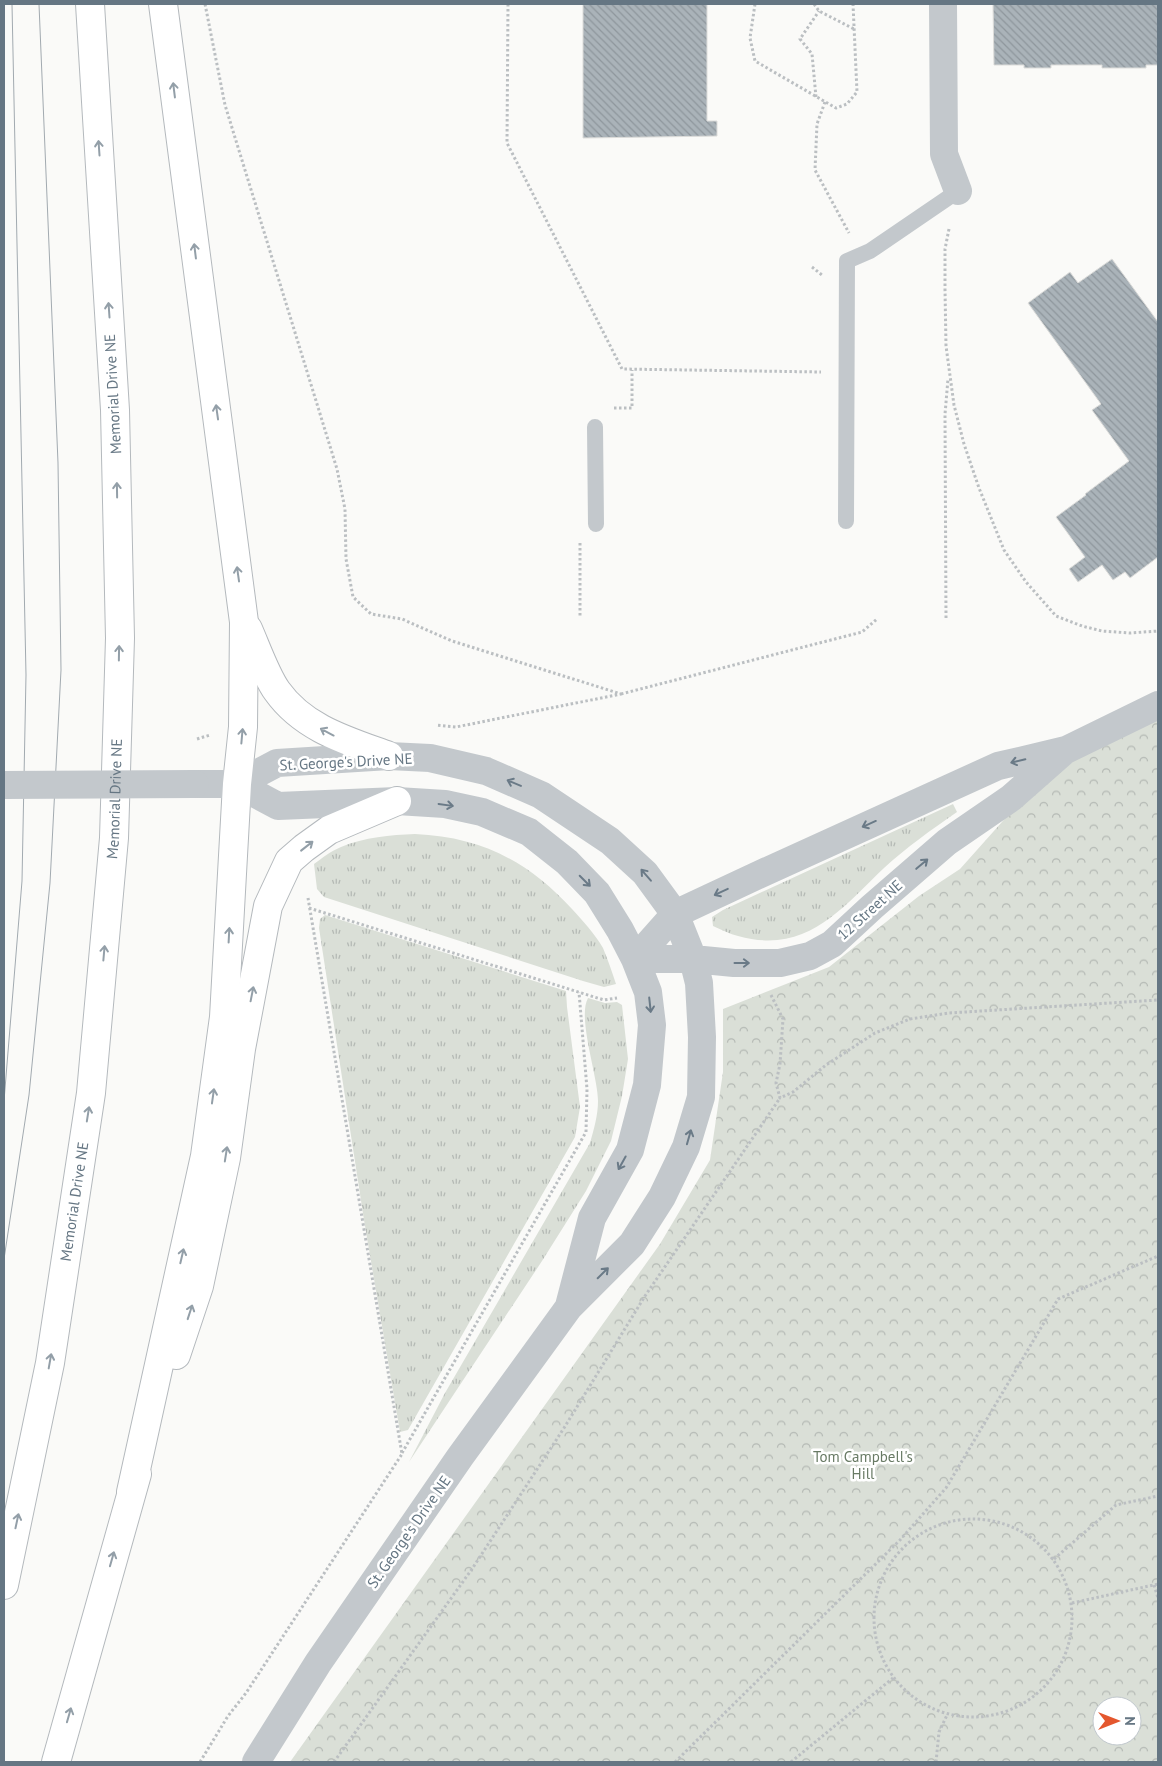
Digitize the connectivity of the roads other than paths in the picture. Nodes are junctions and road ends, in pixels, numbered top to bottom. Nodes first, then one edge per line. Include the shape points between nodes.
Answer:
1 (90, 4) edge
2 (163, 4) edge
3 (943, 4) edge
4 (958, 191) joint
5 (594, 427) dead end
6 (846, 521) dead end
7 (596, 524) dead end
8 (244, 622) junction
9 (1158, 706) edge
10 (1066, 750) junction
11 (389, 756) junction
12 (237, 784) junction
13 (4, 785) edge
14 (397, 801) junction
15 (675, 914) junction
16 (693, 958) junction
17 (635, 959) junction
18 (569, 1308) junction
19 (131, 1492) junction
20 (4, 1585) edge
21 (56, 1762) edge
22 (256, 1762) edge

20 -> 1 highway, Memorial Drive NE via 50,1363 90,1103 114,838 120,638 115,410
8 -> 2 highway
3 - 4 street via 944,154
4 - 6 lane via 870,251 847,261
5 - 7 lane
11 -> 8 highway via 329,733 293,711 276,690
12 -> 8 highway via 243,728
9 - 10 street, 12 Street NE
10 -> 15 street, 12 Street NE via 998,766
16 -> 10 street, 12 Street NE via 734,963 780,963 810,956 832,944 947,842 1011,798
11 - 12 street, St. George's Drive NE via 277,763
15 -> 11 street, St. George's Drive NE via 645,873 610,841 541,795 486,771 430,758
12 - 13 street, St. George's Drive NE, bridge
12 - 14 street, St. George's Drive NE via 278,806
19 -> 12 highway via 205,1156 224,1018
14 -> 17 street, St. George's Drive NE via 445,804 482,812 529,832 567,862 597,893
19 -> 14 highway via 199,1286 226,1158 241,1049 268,906 289,861 304,848 329,830
15 - 16 street, St. George's Drive NE
15 - 17 street
16 - 17 street, 12 Street NE
18 -> 16 street, St. George's Drive NE via 632,1244 662,1197 686,1147 701,1097 702,1037
17 -> 18 street, St. George's Drive NE via 648,992 652,1025 646,1085 630,1150 592,1218
18 - 22 street, St. George's Drive NE via 460,1457 318,1663
21 -> 19 highway

